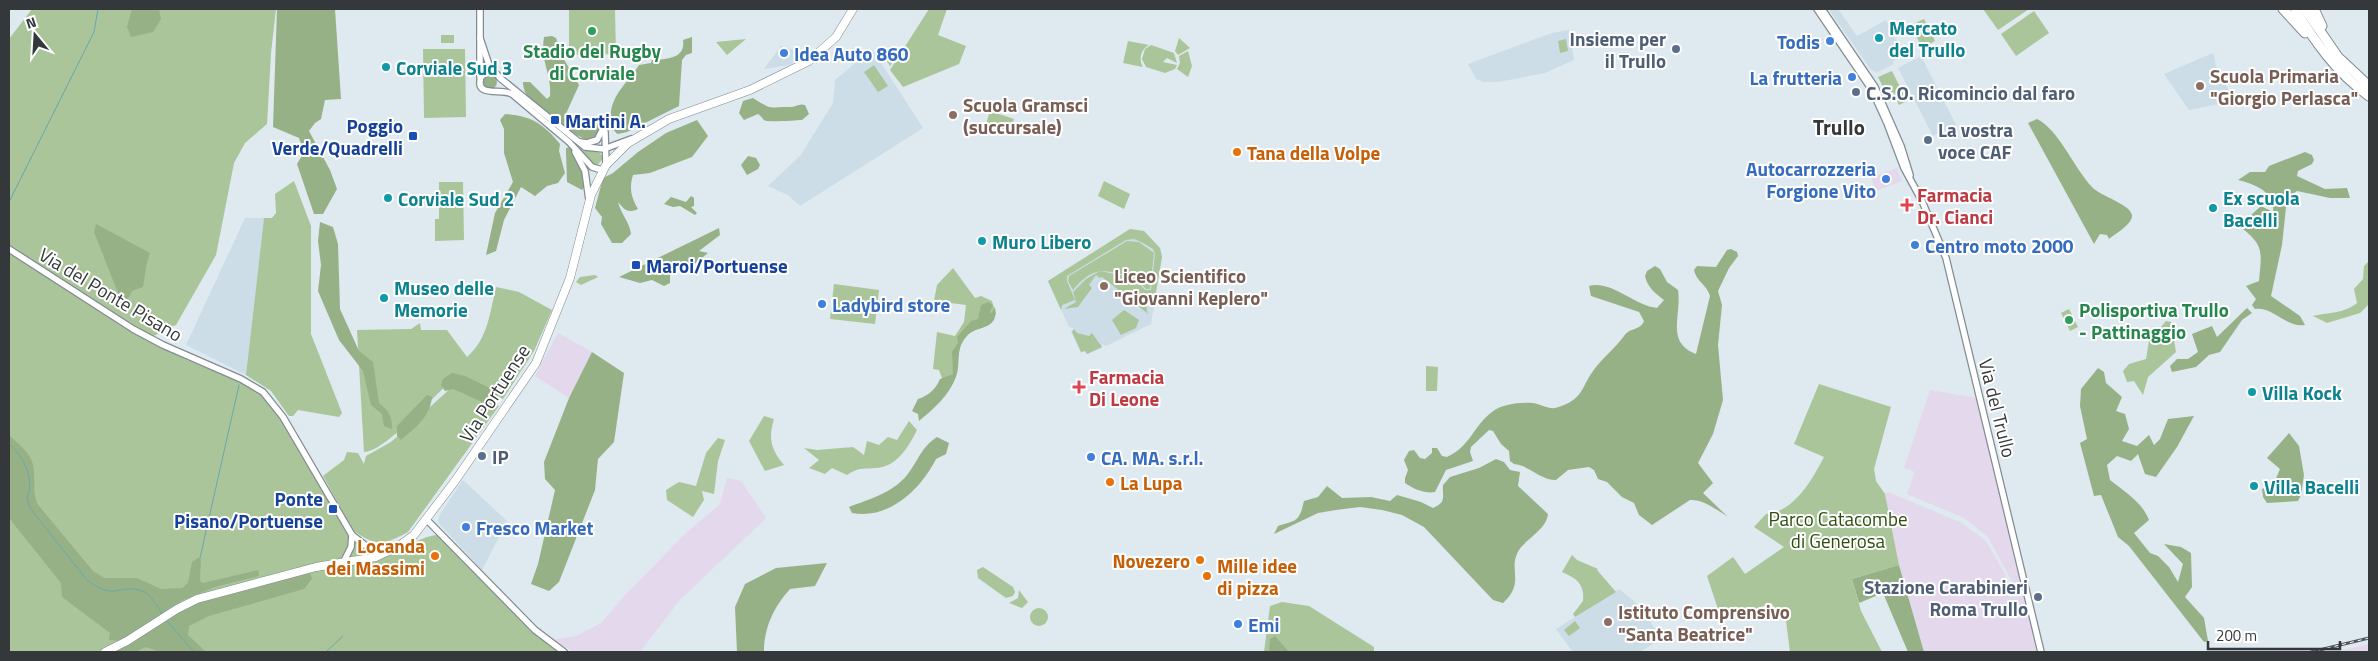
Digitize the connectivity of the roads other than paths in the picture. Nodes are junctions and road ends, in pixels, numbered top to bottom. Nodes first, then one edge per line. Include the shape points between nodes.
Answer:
1 (480, 9) edge
2 (853, 9) edge
3 (1817, 9) edge
4 (1822, 9) edge
5 (2283, 9) edge
6 (2295, 9) edge
7 (2305, 9) edge
8 (2314, 9) edge
9 (480, 38) junction
10 (2316, 43) junction
11 (2331, 47) junction
12 (495, 73) junction
13 (500, 78) junction
14 (480, 80) junction
15 (2369, 86) edge
16 (495, 92) junction
17 (2369, 96) edge
18 (640, 135) junction
19 (576, 140) junction
20 (568, 142) junction
21 (604, 149) junction
22 (604, 167) junction
23 (1910, 177) junction
24 (589, 200) junction
25 (9, 249) edge
26 (427, 520) junction
27 (352, 535) junction
28 (390, 551) junction
29 (343, 563) junction
30 (104, 652) edge
31 (564, 652) edge
32 (2041, 652) edge

1 - 9 street
2 - 18 main road, Via Portuense via 836,37 806,63 753,89 678,115
3 - 23 street, Via del Trullo via 1870,86
4 - 23 street, Via del Trullo via 1875,87 1901,146
5 - 10 highway
6 - 10 highway
7 - 11 highway
8 - 11 highway
9 - 12 street via 486,59
9 - 14 street
10 - 17 highway via 2347,78
11 - 15 highway via 2345,65
12 - 13 street
12 - 14 street via 487,72
13 - 16 street
13 - 19 street
14 - 16 street via 483,90
16 - 20 street via 512,94
18 - 21 street
18 - 22 main road, Via Portuense
19 - 21 street via 588,148
19 - 21 street via 584,144 595,141 605,125
20 - 22 street via 593,167
20 - 24 street via 584,166
21 - 22 street
22 - 24 main road, Via Portuense
23 - 32 street, Via del Trullo via 1936,232 1952,277
24 - 26 main road, Via Portuense via 570,278 536,363
25 - 27 street, Via del Ponte Pisano via 134,329 263,392 280,412
26 - 28 main road, Via Portuense via 409,539
26 - 31 street via 535,630
27 - 28 street, Via del Ponte Pisano via 366,546
27 - 29 street via 351,548
28 - 29 main road, Via Portuense
29 - 30 main road, Via Portuense via 197,598

